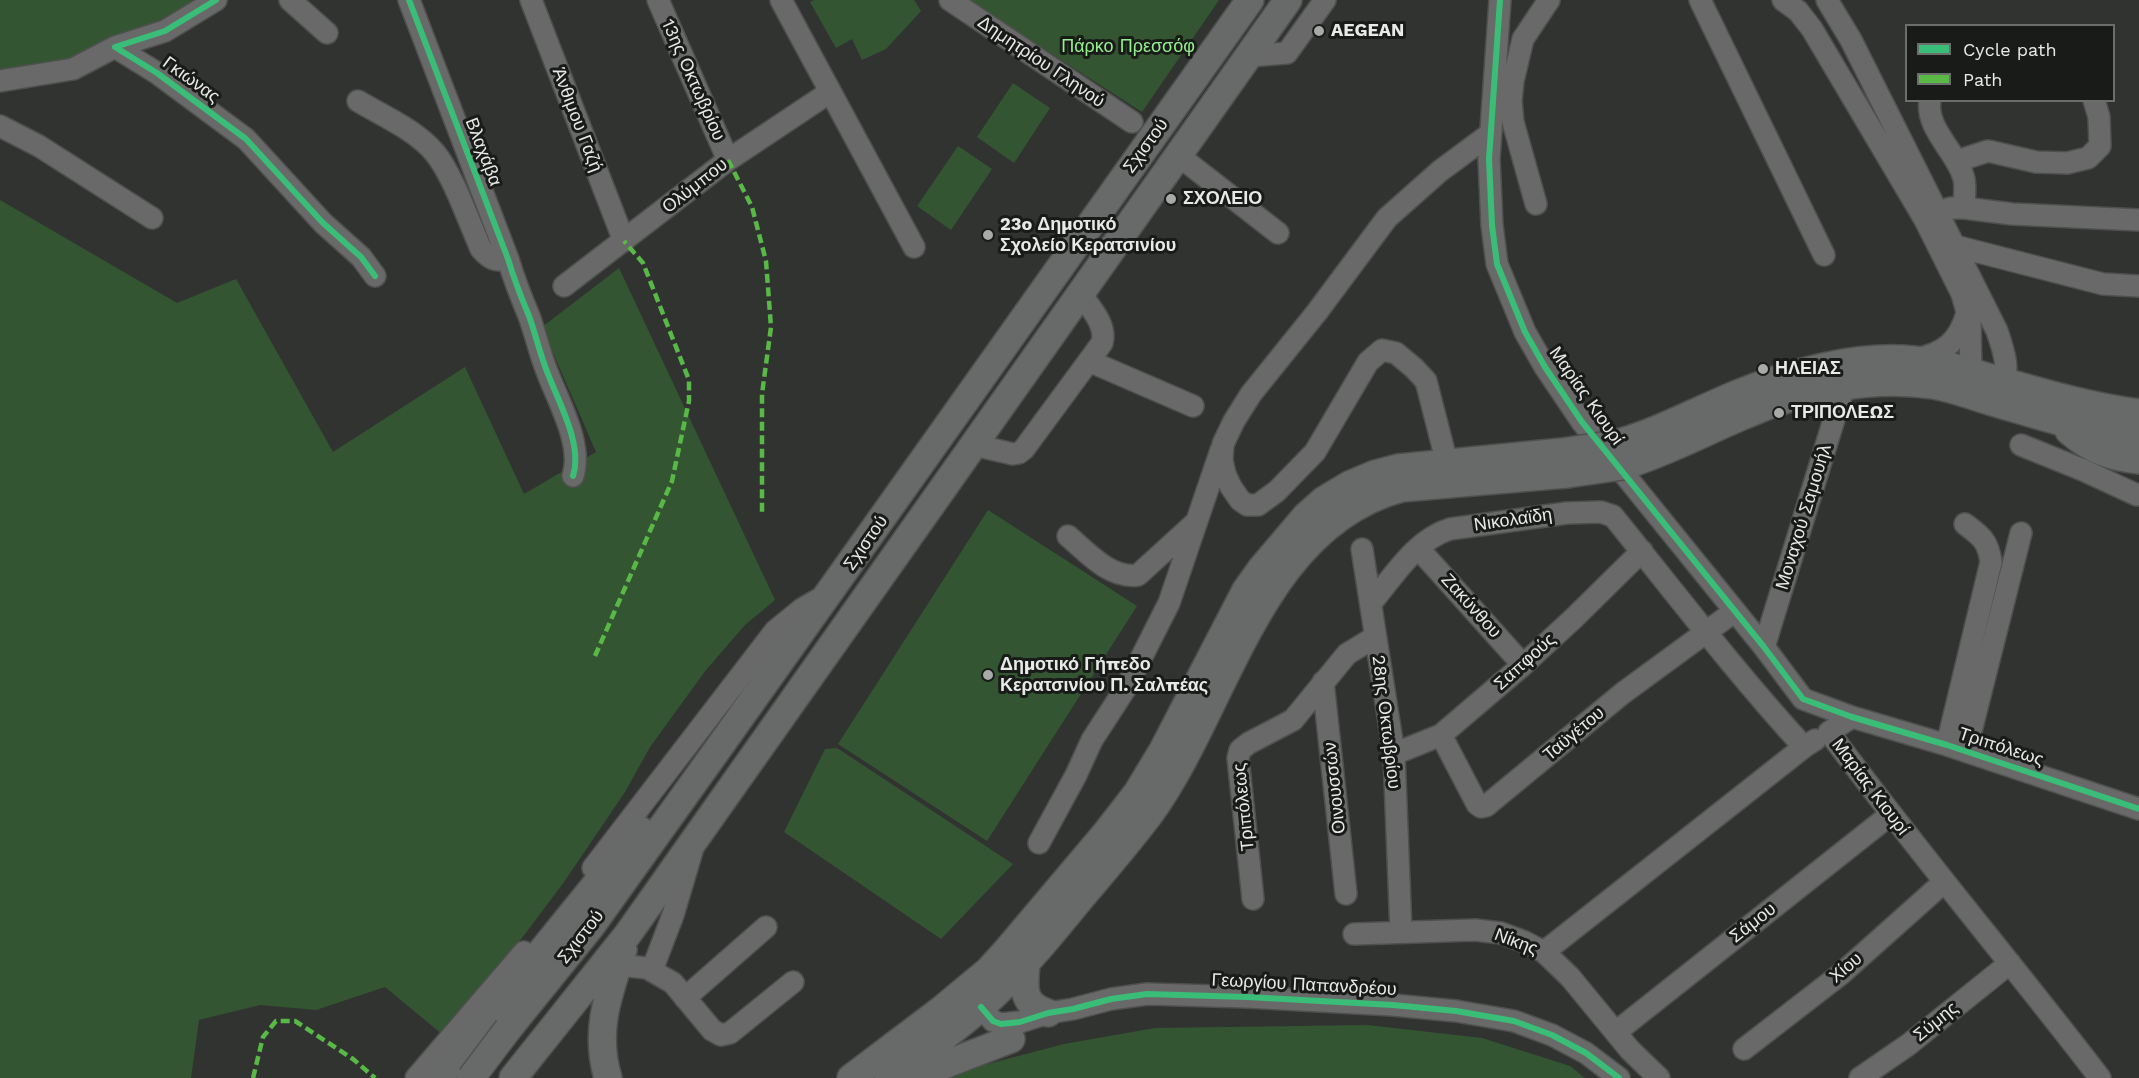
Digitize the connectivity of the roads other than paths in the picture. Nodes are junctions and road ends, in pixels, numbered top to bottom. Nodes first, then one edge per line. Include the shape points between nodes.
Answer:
1 (216, 0) edge
2 (290, 0) edge
3 (409, 0) edge
4 (531, 0) edge
5 (658, 0) edge
6 (781, 0) edge
7 (950, 0) edge
8 (1250, 0) edge
9 (1288, 0) edge
10 (1325, 0) edge
11 (1500, 0) edge
12 (1549, 0) edge
13 (1700, 0) edge
14 (1783, 0) edge
15 (1827, 0) edge
16 (327, 33) dead end
17 (115, 47) junction
18 (1249, 56) junction
19 (0, 81) edge
20 (830, 92) junction
21 (358, 101) dead end
22 (1930, 102) edge
23 (2095, 102) edge
24 (1132, 122) dead end
25 (0, 126) edge
26 (1490, 134) junction
27 (1179, 156) junction
28 (728, 159) junction
29 (1957, 161) junction
30 (1536, 204) dead end
31 (1964, 208) junction
32 (1932, 216) junction
33 (152, 218) dead end
34 (2139, 220) edge
35 (1278, 233) dead end
36 (624, 241) junction
37 (1955, 246) junction
38 (915, 247) dead end
39 (1824, 255) dead end
40 (508, 259) junction
41 (375, 276) dead end
42 (564, 286) dead end
43 (2139, 286) edge
44 (1081, 294) junction
45 (1967, 309) junction
46 (1912, 360) junction
47 (1089, 361) junction
48 (1969, 383) junction
49 (1844, 387) junction
50 (2001, 393) junction
51 (2139, 402) edge
52 (1193, 406) dead end
53 (2108, 407) junction
54 (2139, 412) edge
55 (2059, 422) junction
56 (2139, 438) edge
57 (1223, 444) junction
58 (974, 445) junction
59 (2021, 445) dead end
60 (1619, 455) junction
61 (2112, 457) junction
62 (2139, 460) edge
63 (1447, 463) junction
64 (1564, 463) junction
65 (573, 476) dead end
66 (2138, 497) edge
67 (1613, 516) joint
68 (1195, 523) junction
69 (1965, 524) dead end
70 (2021, 532) dead end
71 (1068, 536) dead end
72 (1418, 548) junction
73 (1362, 549) dead end
74 (1641, 551) junction
75 (832, 591) junction
76 (1371, 603) junction
77 (1735, 611) junction
78 (1705, 634) junction
79 (1375, 637) junction
80 (1764, 647) junction
81 (1523, 665) junction
82 (1323, 682) junction
83 (1852, 717) junction
84 (1829, 732) junction
85 (1441, 735) junction
86 (1804, 747) junction
87 (1957, 748) junction
88 (1394, 754) junction
89 (676, 806) junction
90 (2139, 809) edge
91 (1890, 814) junction
92 (695, 839) junction
93 (1039, 843) dead end
94 (1944, 882) junction
95 (1346, 894) dead end
96 (1253, 899) dead end
97 (766, 927) dead end
98 (1401, 932) junction
99 (628, 934) junction
100 (1354, 934) dead end
101 (1544, 952) junction
102 (2010, 963) junction
103 (1026, 964) junction
104 (618, 965) junction
105 (652, 970) junction
106 (793, 982) dead end
107 (685, 998) junction
108 (981, 1007) junction
109 (1061, 1011) junction
110 (956, 1027) junction
111 (1616, 1032) junction
112 (1011, 1040) junction
113 (1744, 1049) dead end
114 (453, 1075) edge
115 (416, 1078) edge
116 (513, 1078) edge
117 (608, 1078) edge
118 (851, 1078) edge
119 (888, 1078) edge
120 (910, 1078) edge
121 (1619, 1078) edge
122 (1659, 1078) edge
123 (1860, 1078) edge
124 (2100, 1078) edge

1 - 17 street, Γκιώνας via 165,31
2 - 16 street
3 - 40 street, Βλαχάβα
4 - 36 street, Άνθιμου Γαζή
5 - 28 street, 13ης Οκτωβρίου
6 - 20 street
7 - 24 street, Δημητρίου Γληνού
8 - 75 main road, Σχιστού
9 - 18 main road, Σχιστού
10 - 18 street via 1287,53
11 - 26 street, Μαρίας Κιουρί
12 - 30 street via 1523,39 1511,101 1513,122
13 - 39 street
14 - 32 street via 1812,29
15 - 32 street via 1851,40
17 - 19 street via 73,69
17 - 41 street, Γκιώνας via 172,83 246,139
18 - 27 main road, Σχιστού
20 - 28 street, Ολύμπου
20 - 38 street
21 - 40 street via 417,137 435,153 481,249 496,261
22 - 29 street via 1938,134
23 - 29 street via 2100,146 2088,158 2067,163 2036,162 1988,151
25 - 33 street via 39,146
26 - 57 street via 1440,171 1388,218 1251,394
26 - 77 street, Μαρίας Κιουρί via 1497,264 1525,332 1582,422
27 - 35 street
27 - 44 main road, Σχιστού
28 - 36 street, Ολύμπου
29 - 31 street via 1964,180
31 - 32 street via 1951,208
31 - 34 street
32 - 37 street
32 - 45 street
36 - 42 street, Ολύμπου
37 - 43 street via 2103,285
37 - 50 street via 1997,331 2007,365
40 - 65 street, Βλαχάβα via 568,426 576,454
44 - 47 street via 1104,332 1102,343
44 - 58 main road, Σχιστού
45 - 46 street via 1959,335 1951,344 1931,356
45 - 48 street
46 - 48 main road
46 - 60 main road via 1858,362 1798,374 1737,394 1661,429
47 - 52 street
47 - 58 street via 1019,453
48 - 49 main road via 1934,386 1884,382
48 - 50 main road
49 - 60 main road via 1818,391 1747,414 1670,450
49 - 80 street, Μοναχού Σαμουήλ
50 - 53 main road
50 - 55 main road
51 - 53 main road
53 - 54 main road
55 - 56 main road
55 - 61 main road via 2081,441
57 - 63 street via 1222,460 1231,487 1247,505 1258,504 1277,491 1315,452 1368,362 1382,350 1396,353 1426,381
57 - 68 street
58 - 92 main road, Σχιστού
59 - 66 street
60 - 64 main road, bridge
61 - 62 main road
61 - 66 street
63 - 64 main road
63 - 118 main road via 1375,474 1349,484 1306,516 1246,590 1163,750 1112,826 988,971
64 - 103 main road via 1402,488 1359,504 1323,530 1293,561 1266,600 1161,798
67 - 72 street, Νικολαϊδη via 1601,512 1567,513 1450,529
67 - 74 street, Μαρίας Κιουρί
68 - 71 street via 1138,575 1126,577 1110,570
68 - 93 street via 1169,603
69 - 87 street via 1983,538 1991,562
70 - 87 street
72 - 76 street
72 - 81 street, Ζακύνθου
73 - 76 street, 28ης Οκτωβρίου
74 - 78 street, Μαρίας Κιουρί
74 - 81 street, Σαπφούς
75 - 89 main road, Σχιστού
75 - 115 street via 775,631 576,890
76 - 79 street, 28ης Οκτωβρίου
77 - 78 street, Ταϋγέτου
77 - 80 street, Μαρίας Κιουρί
78 - 85 street, Ταϋγέτου via 1623,693 1486,806 1477,804
78 - 86 street, Μαρίας Κιουρί
79 - 82 street, Τριπόλεως via 1347,654
79 - 88 street, 28ης Οκτωβρίου
80 - 83 street, Μαρίας Κιουρί via 1803,699
81 - 85 street, Σαπφούς
82 - 95 street, Οινουσσών
82 - 96 street, Τριπόλεως via 1293,720 1240,750
83 - 84 street, Μαρίας Κιουρί
83 - 87 street, Τριπόλεως
84 - 86 street
84 - 91 street, Μαρίας Κιουρί
85 - 88 street, Σαπφούς
86 - 101 street
87 - 90 street, Τριπόλεως
88 - 98 street, 28ης Οκτωβρίου
89 - 114 main road, Σχιστού, bridge via 592,925 508,1029
89 - 114 main road via 636,832
91 - 94 street, Μαρίας Κιουρί
91 - 111 street, Σάμου
92 - 99 main road, Σχιστού
92 - 105 street
94 - 102 street, Μαρίας Κιουρί
94 - 113 street, Χίου via 1841,974
97 - 107 street
98 - 100 street, Νίκης
98 - 101 street, Νίκης via 1501,933
99 - 104 main road
99 - 116 main road, Σχιστού
101 - 111 street, Νίκης
102 - 123 street, Σύμης via 1908,1045
102 - 124 street, Μαρίας Κιουρί
103 - 108 main road
103 - 109 main road via 1024,985 1031,1004
104 - 105 street
104 - 117 main road via 601,1035
105 - 107 street via 673,983
106 - 107 street via 726,1035 712,1030
108 - 109 street, Γεωργίου Παπανδρέου via 993,1021 1001,1023
108 - 110 main road
109 - 112 street, Γεωργίου Παπανδρέου
109 - 121 street, Γεωργίου Παπανδρέου via 1147,994 1258,997 1456,1011 1514,1021 1552,1035 1586,1053
110 - 112 street, Γεωργίου Παπανδρέου via 964,1038 975,1043
110 - 119 main road
111 - 122 street, Νίκης
112 - 120 main road

